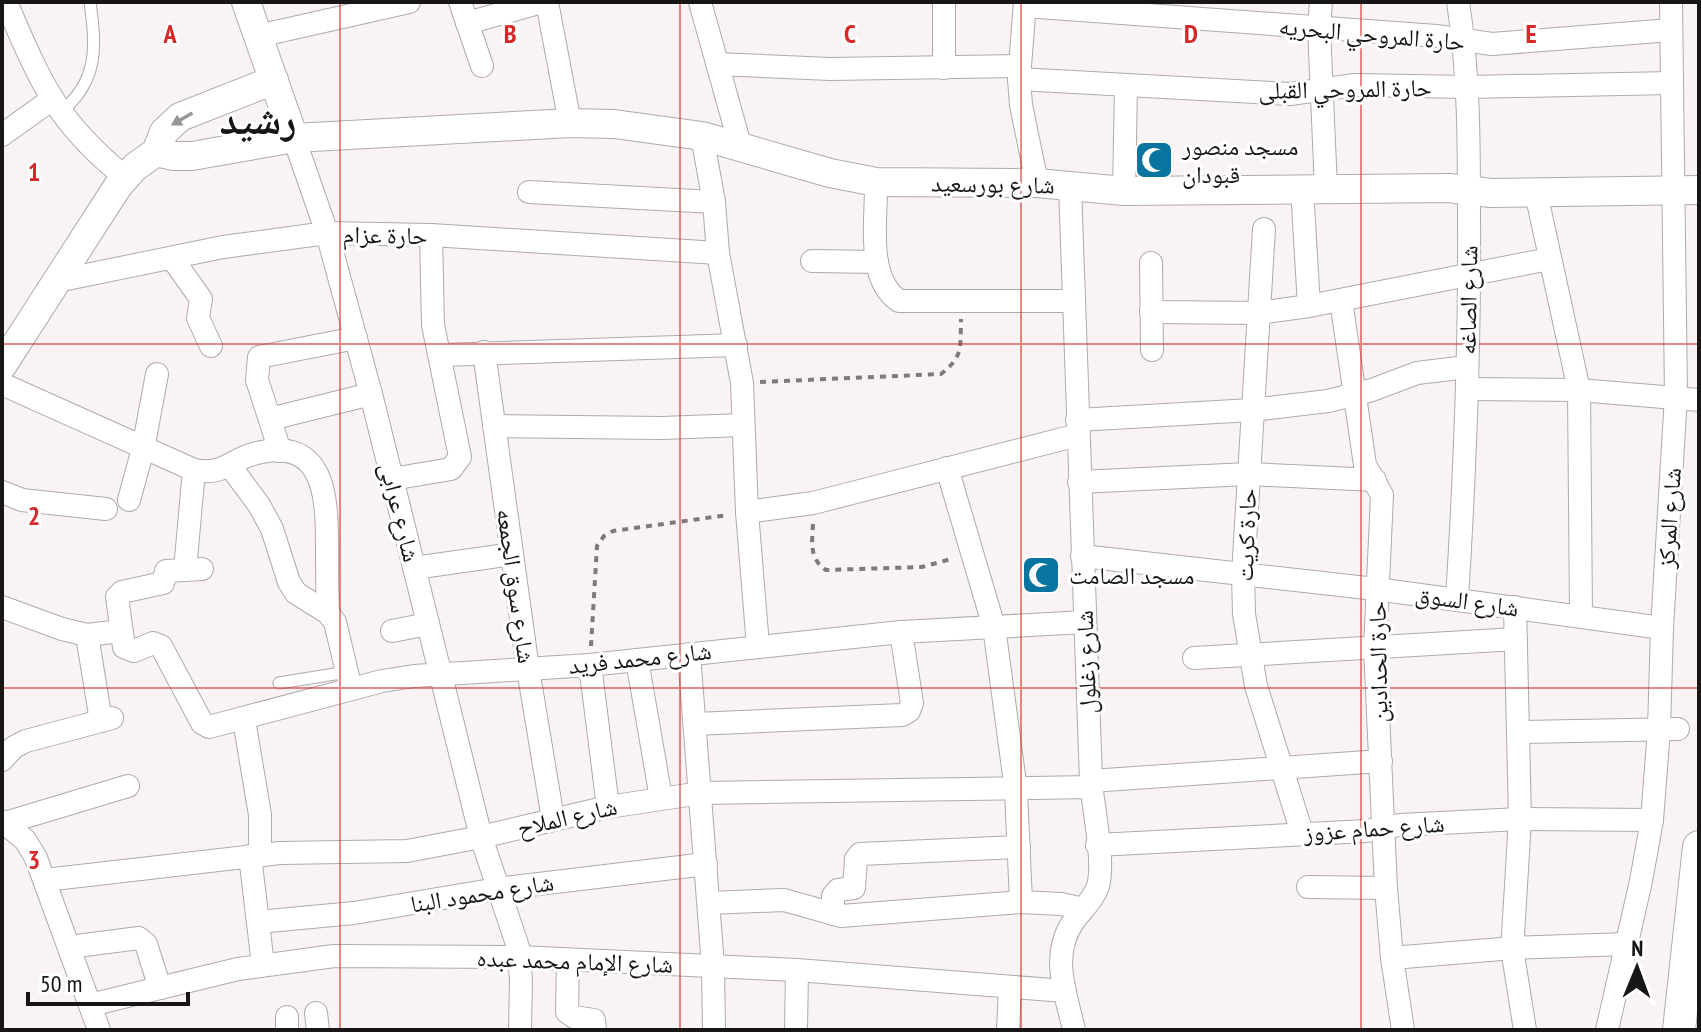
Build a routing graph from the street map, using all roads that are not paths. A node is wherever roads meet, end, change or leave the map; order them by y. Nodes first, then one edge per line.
1 (6, 2) edge
2 (90, 2) edge
3 (246, 2) edge
4 (409, 2) edge
5 (544, 2) edge
6 (700, 2) edge
7 (944, 2) edge
8 (1321, 2) edge
9 (1458, 2) edge
10 (1671, 2) edge
11 (1025, 4) edge
12 (464, 12) edge
13 (1319, 28) junction
14 (1671, 30) junction
15 (258, 36) junction
16 (1464, 42) junction
17 (717, 64) junction
18 (482, 66) dead end
19 (944, 68) junction
20 (1019, 72) junction
21 (274, 80) junction
22 (1671, 83) junction
23 (1126, 85) junction
24 (1468, 87) junction
25 (1321, 91) junction
26 (56, 106) junction
27 (570, 123) junction
28 (2, 135) edge
29 (702, 136) junction
30 (294, 138) junction
31 (740, 145) junction
32 (156, 152) junction
33 (125, 177) junction
34 (876, 182) junction
35 (1037, 183) junction
36 (1070, 186) junction
37 (1314, 188) junction
38 (1469, 190) junction
39 (1124, 191) junction
40 (1686, 191) edge
41 (529, 192) dead end
42 (1536, 193) junction
43 (714, 202) junction
44 (1264, 229) dead end
45 (327, 233) junction
46 (431, 235) junction
47 (718, 253) junction
48 (172, 258) junction
49 (1549, 259) junction
50 (812, 261) dead end
51 (877, 262) junction
52 (1151, 263) dead end
53 (1470, 275) junction
54 (57, 281) junction
55 (1341, 300) junction
56 (1073, 301) junction
57 (1309, 306) junction
58 (1151, 312) junction
59 (1259, 313) junction
60 (356, 338) junction
61 (736, 345) junction
62 (211, 346) dead end
63 (1152, 350) dead end
64 (484, 352) junction
65 (441, 355) junction
66 (2, 366) edge
67 (157, 374) dead end
68 (1467, 378) junction
69 (2, 384) edge
70 (1579, 390) junction
71 (371, 394) junction
72 (1355, 394) junction
73 (1676, 396) junction
74 (1699, 400) edge
75 (1252, 410) junction
76 (270, 419) junction
77 (743, 425) junction
78 (494, 426) junction
79 (1077, 428) junction
80 (143, 449) junction
81 (291, 454) junction
82 (230, 466) junction
83 (947, 468) junction
84 (194, 470) junction
85 (1248, 474) junction
86 (392, 479) junction
87 (1375, 480) junction
88 (1079, 482) junction
89 (2, 492) edge
90 (129, 500) dead end
91 (106, 509) dead end
92 (747, 512) junction
93 (512, 554) junction
94 (1082, 556) junction
95 (414, 568) junction
96 (1243, 574) junction
97 (1376, 589) junction
98 (1457, 599) junction
99 (2, 607) edge
100 (1515, 607) junction
101 (328, 613) junction
102 (1581, 616) junction
103 (1085, 622) junction
104 (428, 624) junction
105 (994, 627) junction
106 (1662, 628) junction
107 (121, 631) junction
108 (392, 631) dead end
109 (901, 632) junction
110 (87, 635) junction
111 (1516, 639) junction
112 (758, 646) junction
113 (1375, 648) junction
114 (689, 654) junction
115 (1249, 654) junction
116 (1194, 658) dead end
117 (637, 660) junction
118 (590, 665) junction
119 (528, 669) junction
120 (440, 674) junction
121 (349, 680) junction
122 (279, 683) dead end
123 (244, 720) junction
124 (695, 724) junction
125 (1668, 729) junction
126 (1520, 732) junction
127 (2, 760) edge
128 (1381, 761) junction
129 (1282, 768) junction
130 (1091, 784) junction
131 (128, 786) dead end
132 (1016, 790) junction
133 (701, 793) junction
134 (661, 798) junction
135 (608, 807) junction
136 (553, 819) junction
137 (1520, 819) junction
138 (1652, 820) junction
139 (4, 822) edge
140 (1384, 829) junction
141 (1302, 833) junction
142 (481, 837) junction
143 (1097, 845) junction
144 (1019, 847) junction
145 (1699, 847) edge
146 (255, 856) junction
147 (706, 864) junction
148 (45, 880) junction
149 (1308, 887) dead end
150 (1386, 888) junction
151 (497, 889) junction
152 (1021, 902) junction
153 (709, 903) junction
154 (1083, 909) junction
155 (833, 914) junction
156 (258, 922) junction
157 (1627, 944) junction
158 (69, 947) junction
159 (1513, 948) junction
160 (519, 957) junction
161 (1392, 958) junction
162 (568, 960) junction
163 (263, 965) junction
164 (713, 966) junction
165 (797, 970) junction
166 (1010, 987) junction
167 (160, 988) junction
168 (1065, 991) junction
169 (90, 1005) junction
170 (99, 1030) edge
171 (520, 1030) edge
172 (595, 1030) edge
173 (714, 1030) edge
174 (796, 1030) edge
175 (1008, 1030) edge
176 (1074, 1030) edge
177 (1403, 1030) edge
178 (1525, 1030) edge
179 (1607, 1030) edge
180 (1679, 1030) edge

1 - 26 street
2 - 26 lane
3 - 15 street, شارع عرابى
4 - 15 street
5 - 12 street
5 - 27 street
6 - 17 street
7 - 19 street
8 - 13 street
9 - 16 street, شارع الصاغه
10 - 14 street, شارع المركز
11 - 13 street, حارة المروحي البحريه
11 - 20 street
12 - 18 street
13 - 16 street, حارة المروحي البحريه
13 - 25 street
14 - 16 street, حارة المروحي البحريه
14 - 22 street, شارع المركز
15 - 21 street, شارع عرابى
16 - 24 street, شارع الصاغه
17 - 19 street, حارة المروحي القبلى
17 - 31 street
19 - 20 street, حارة المروحي القبلى
20 - 23 street, حارة المروحي القبلى
20 - 35 street
21 - 30 street, شارع عرابى
21 -> 32 street
22 - 24 street, حارة المروحي القبلى
22 - 40 street, شارع المركز
23 - 25 street, حارة المروحي القبلى
23 - 39 street
24 - 25 street, حارة المروحي القبلى
24 - 38 street, شارع الصاغه
25 - 37 street
26 - 28 street
26 - 33 street
27 - 29 street, شارع بورسعيد
27 - 30 street, شارع بورسعيد
29 - 31 street, شارع بورسعيد
29 - 43 street
30 - 32 street, شارع بورسعيد
30 - 45 street, شارع عرابى
31 - 34 street, شارع بورسعيد
32 - 33 street
33 - 54 street
34 - 35 street, شارع بورسعيد
34 - 51 street
35 - 36 street, شارع بورسعيد
36 - 39 street, شارع بورسعيد
36 - 56 street, شارع زغلول
37 - 38 street, شارع بورسعيد
37 - 39 street, شارع بورسعيد
37 - 57 street
38 - 42 street, شارع بورسعيد
38 - 53 street, شارع الصاغه
40 - 42 street, شارع بورسعيد
40 - 73 street, شارع المركز
41 - 43 street
42 - 49 street
43 - 47 street
44 - 59 street, حارة كريت
45 - 46 street, حارة عزام
45 - 48 street, حارة عزام
45 - 60 street, شارع عرابى
46 - 47 street, حارة عزام
46 - 65 street
47 - 61 street
48 - 54 street, حارة عزام
48 - 62 street
49 - 53 street
49 - 70 street
50 - 51 street
51 - 56 street
52 - 58 street
53 - 55 street
53 - 68 street, شارع الصاغه
54 - 66 street
55 - 57 street
55 - 72 street, حارة الحدادين
56 - 79 street, شارع زغلول
57 - 59 street
58 - 59 street
58 - 63 street
59 - 75 street, حارة كريت
60 - 71 street, شارع عرابى
60 - 76 street
61 - 64 street
61 - 77 street
64 - 65 street
64 - 78 street, شارع سوق الجمعه
65 - 86 street
67 - 80 street
68 - 70 street
68 - 72 street
68 - 98 street, شارع الصاغه
69 - 80 street
70 - 73 street
70 - 102 street
71 - 76 street
71 - 86 street, شارع عرابى
72 - 75 street
72 - 87 street, حارة الحدادين
73 - 74 street
73 - 106 street, شارع المركز
75 - 79 street
75 - 85 street, حارة كريت
76 - 81 street
77 - 78 street
77 - 92 street
78 - 93 street, شارع سوق الجمعه
79 - 83 street
79 - 88 street, شارع زغلول
80 - 84 street
80 - 90 street
81 - 82 street
81 - 101 street
82 - 84 street
82 - 101 street
83 - 92 street
83 - 105 street
84 - 107 street
85 - 87 street
85 - 88 street
85 - 96 street, حارة كريت
86 - 95 street, شارع عرابى
87 - 97 street, حارة الحدادين
88 - 94 street, شارع زغلول
89 - 91 street
92 - 112 street
93 - 95 street
93 - 119 street, شارع سوق الجمعه
94 - 96 street, شارع السوق
94 - 103 street, شارع زغلول
95 - 104 street, شارع عرابى
96 - 97 street, شارع السوق
96 - 115 street, حارة كريت
97 - 98 street, شارع السوق
97 - 113 street, حارة الحدادين
98 - 100 street, شارع السوق
99 - 110 street
100 - 102 street, شارع السوق
100 - 111 street
101 - 121 street
102 - 106 street, شارع السوق
103 - 105 street, شارع محمد فريد
103 - 130 street, شارع زغلول
104 - 108 street
104 - 120 street, شارع عرابى
105 - 109 street, شارع محمد فريد
105 - 132 street
106 - 125 street, شارع المركز
107 - 110 street
107 - 123 street, شارع محمد فريد
109 - 112 street, شارع محمد فريد
109 - 124 street
110 - 127 street
111 - 113 street
111 - 126 street
112 - 114 street, شارع محمد فريد
113 - 115 street
113 - 128 street, حارة الحدادين
114 - 117 street, شارع محمد فريد
114 - 124 street
115 - 116 street
115 - 129 street, حارة كريت
117 - 118 street, شارع محمد فريد
117 - 134 street
118 - 119 street, شارع محمد فريد
118 - 135 street
119 - 120 street, شارع محمد فريد
119 - 136 street, شارع سوق الجمعه
120 - 121 street, شارع محمد فريد
120 - 142 street, شارع عرابى
121 - 122 lane
121 - 123 street, شارع محمد فريد
123 - 146 street
124 - 133 street
125 - 126 street
125 - 138 street, شارع المركز
126 - 137 street
128 - 129 street, شارع الملاح
128 - 140 street, حارة الحدادين
129 - 130 street, شارع الملاح
129 - 141 street, حارة كريت
130 - 132 street, شارع الملاح
130 - 143 street, شارع زغلول
131 - 139 street
132 - 133 street, شارع الملاح
132 - 144 street
133 - 134 street, شارع الملاح
133 - 147 street
134 - 135 street, شارع الملاح
135 - 136 street, شارع الملاح
136 - 142 street, شارع الملاح
137 - 138 street, شارع حمام عزوز
137 - 140 street, شارع حمام عزوز
137 - 159 street
138 - 157 street, شارع المركز
139 - 148 street
140 - 141 street, شارع حمام عزوز
140 - 150 street, حارة الحدادين
141 - 143 street, شارع حمام عزوز
142 - 146 street, شارع الملاح
142 - 151 street, شارع عرابى
143 - 154 street, شارع زغلول
144 - 152 street
144 - 155 street
145 - 180 main road
146 - 148 street, شارع الملاح
146 - 156 street
147 - 151 street, شارع محمود البنا
147 - 153 street
148 - 158 street
149 - 150 street
150 - 161 street, حارة الحدادين
151 - 156 street, شارع محمود البنا
151 - 160 street, شارع عرابى
152 - 154 street
152 - 155 street
153 - 155 street
153 - 164 street
154 - 168 street, شارع زغلول
156 - 163 street
157 - 159 street
157 - 179 street, شارع المركز
158 - 167 street
158 - 169 street
159 - 161 street
159 - 178 street
160 - 162 street, شارع الإمام محمد عبده
160 - 163 street, شارع الإمام محمد عبده
160 - 171 street, شارع عرابى
161 - 177 street, حارة الحدادين
162 - 164 street, شارع الإمام محمد عبده
162 - 172 street
163 - 167 street, شارع الإمام محمد عبده
164 - 165 street, شارع الإمام محمد عبده
164 - 173 street
165 - 166 street, شارع الإمام محمد عبده
165 - 174 street
166 - 168 street, شارع الإمام محمد عبده
166 - 175 street
167 - 169 street, شارع الإمام محمد عبده
168 - 176 street, شارع زغلول
169 - 170 street

